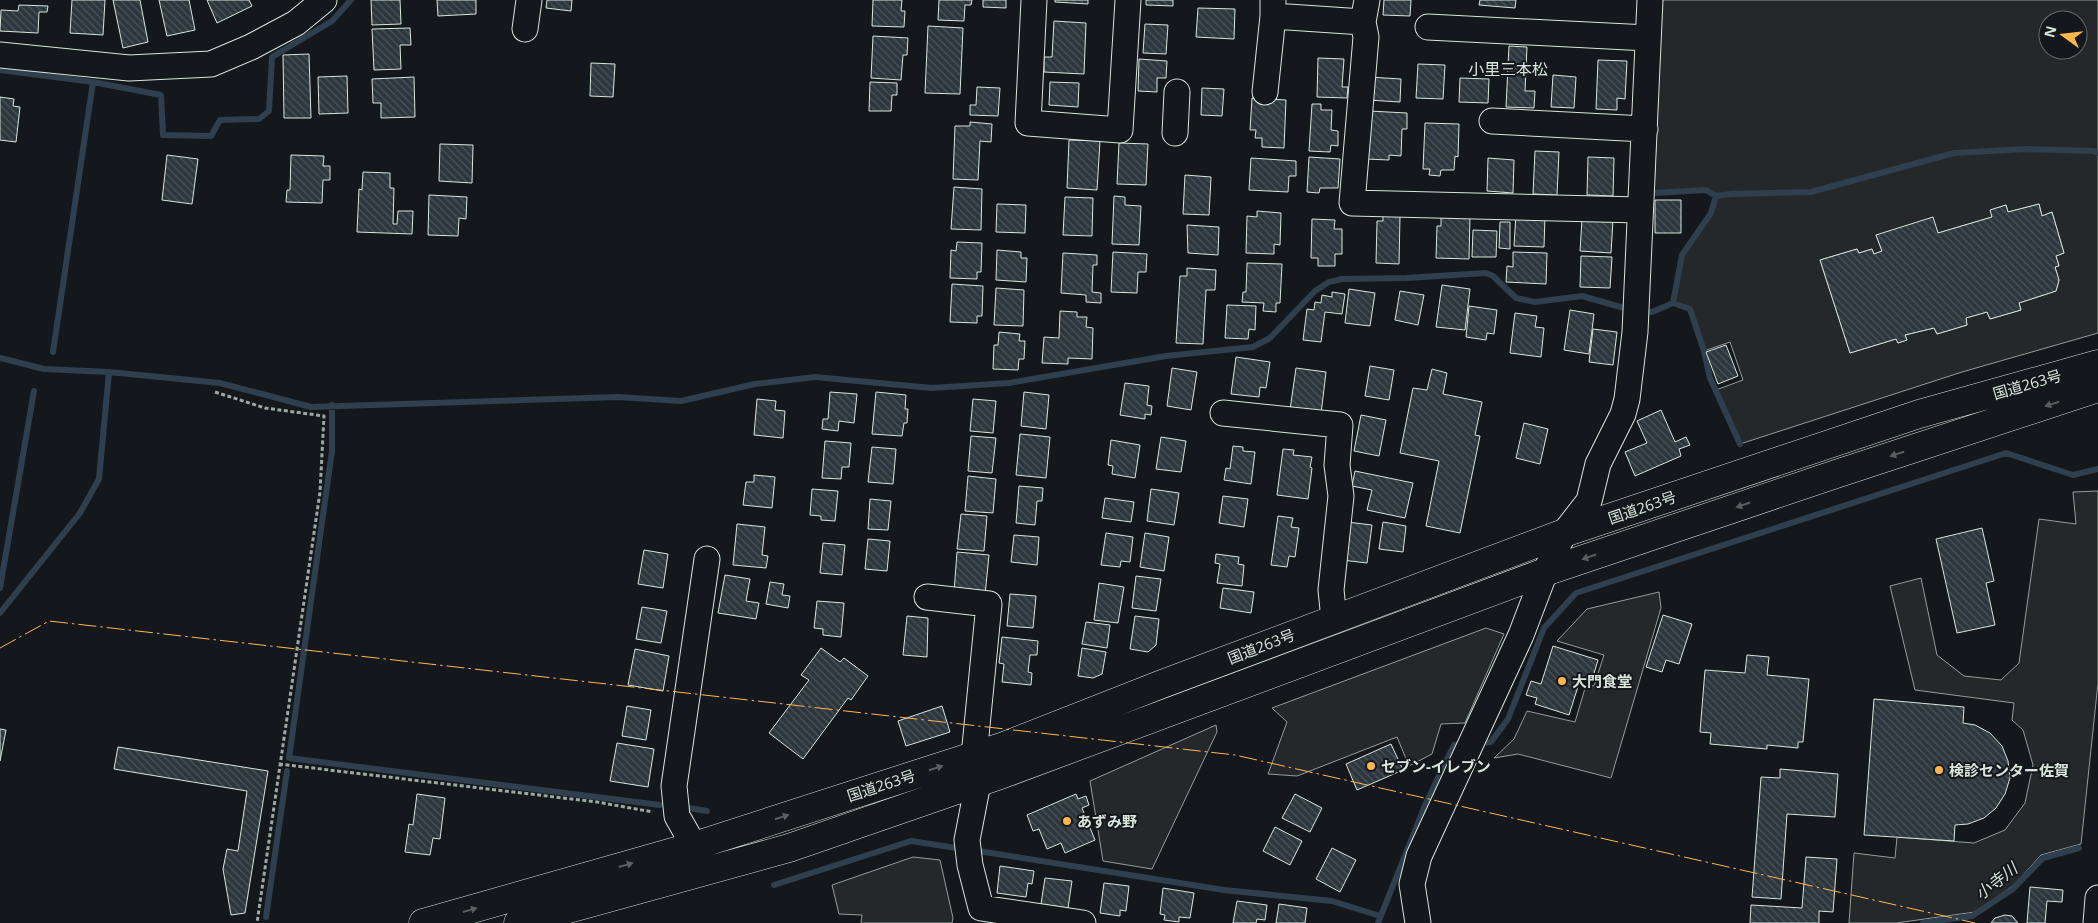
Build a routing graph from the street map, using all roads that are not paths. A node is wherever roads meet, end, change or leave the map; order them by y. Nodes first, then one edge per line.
1 (324, 0) edge
2 (529, 0) edge
3 (1034, 0) edge
4 (1128, 0) edge
5 (1650, 0) edge
6 (1273, 8) edge
7 (1365, 11) edge
8 (1428, 27) dead end
9 (526, 29) dead end
10 (1648, 38) junction
11 (0, 55) edge
12 (1177, 92) dead end
13 (1265, 92) dead end
14 (1492, 121) dead end
15 (1645, 129) junction
16 (1175, 133) dead end
17 (1640, 210) junction
18 (2098, 364) edge
19 (2098, 388) edge
20 (1223, 413) dead end
21 (1564, 533) junction
22 (707, 559) dead end
23 (1544, 572) junction
24 (927, 596) dead end
25 (1334, 619) junction
26 (974, 756) junction
27 (978, 782) junction
28 (694, 846) junction
29 (2098, 898) edge
30 (423, 923) edge
31 (518, 923) edge
32 (1083, 923) edge
33 (1418, 923) edge
34 (2096, 923) edge

1 - 11 street
2 - 9 street
3 - 4 street
5 - 10 street
6 - 7 street
6 - 13 street
7 - 17 street
8 - 10 street
10 - 15 street
12 - 16 street
14 - 15 street
15 - 17 street
17 - 21 street
18 - 21 highway, 国道263号
19 -> 23 highway, 国道263号
20 - 25 street
21 - 23 street
21 - 25 highway, 国道263号
22 - 28 street
23 - 27 highway, 国道263号
23 - 33 street
24 - 26 street
25 - 26 highway, 国道263号
28 -> 26 highway, 国道263号
27 - 31 highway, 国道263号
27 - 32 street
30 -> 28 highway, 国道263号
29 - 34 street

